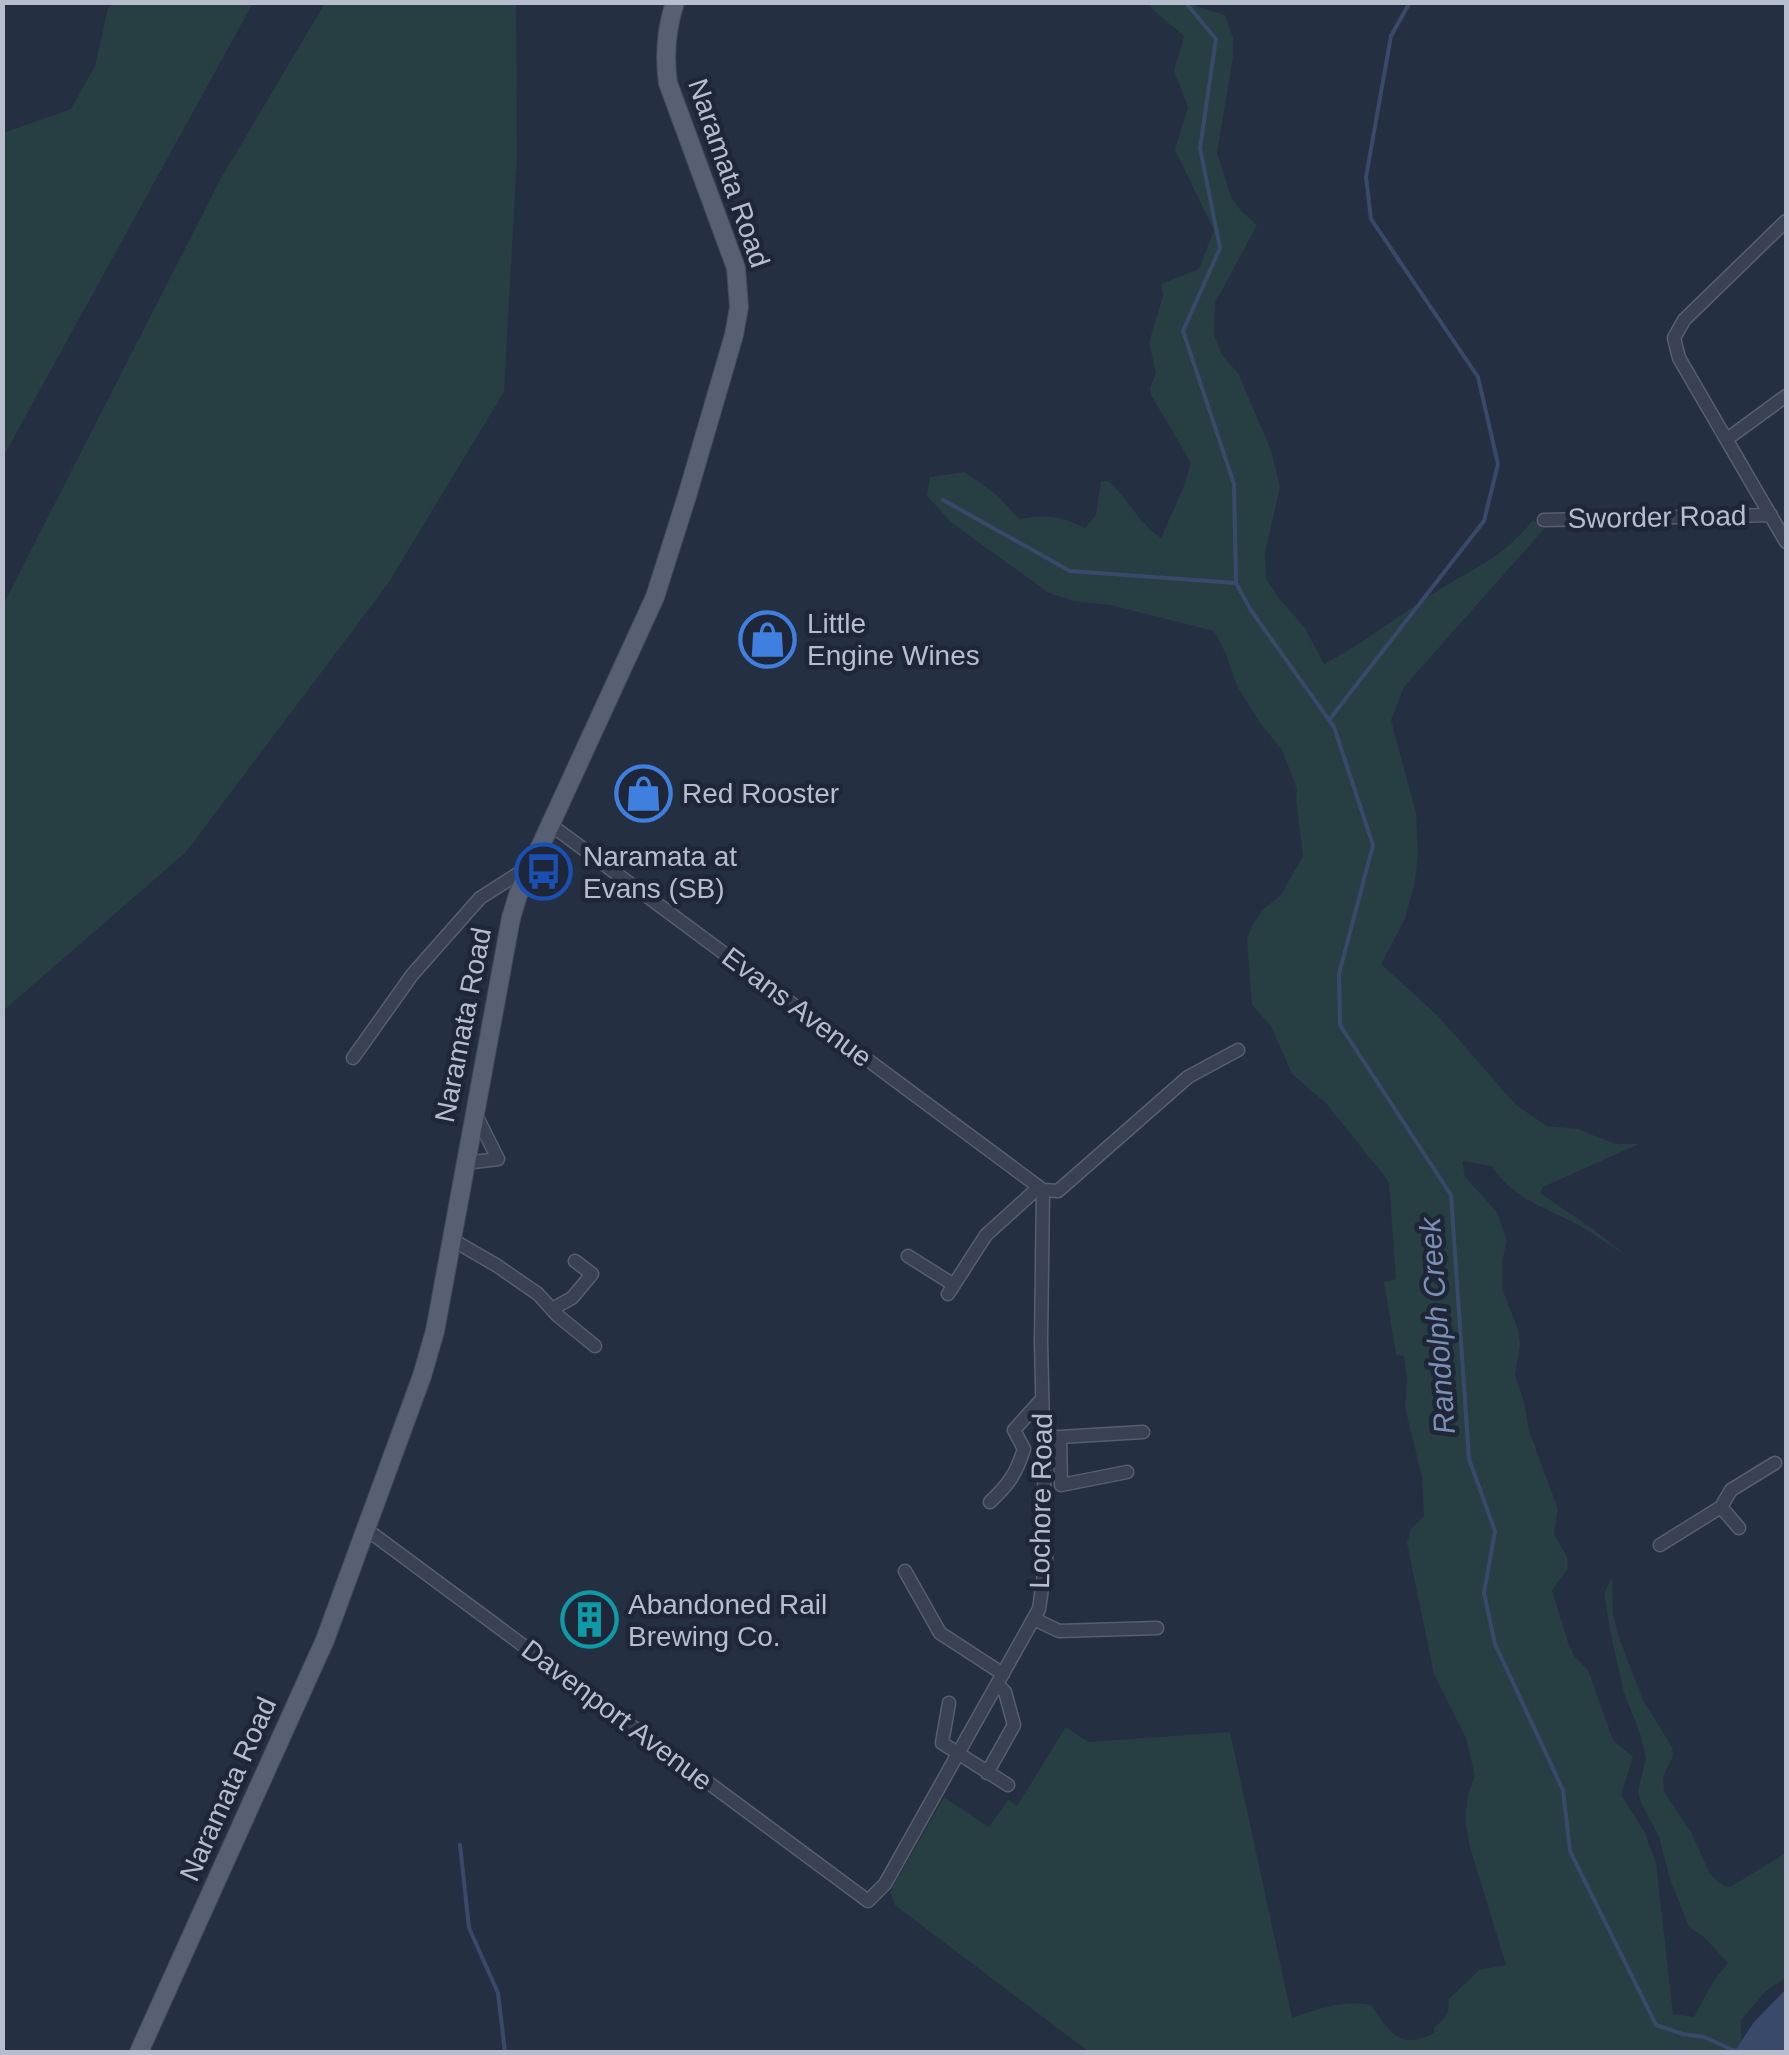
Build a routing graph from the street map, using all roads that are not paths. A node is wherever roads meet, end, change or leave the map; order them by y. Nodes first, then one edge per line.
1 (675, 2) edge
2 (1786, 221) edge
3 (1786, 396) edge
4 (1727, 439) junction
5 (1771, 514) junction
6 (1544, 520) dead end
7 (1786, 542) edge
8 (551, 824) junction
9 (532, 865) junction
10 (1238, 1050) dead end
11 (353, 1058) dead end
12 (474, 1112) junction
13 (465, 1163) junction
14 (1041, 1189) junction
15 (452, 1239) junction
16 (908, 1256) dead end
17 (574, 1261) dead end
18 (552, 1309) junction
19 (595, 1346) dead end
20 (1042, 1399) junction
21 (1143, 1432) dead end
22 (1043, 1437) junction
23 (1060, 1437) junction
24 (1779, 1464) edge
25 (1127, 1472) dead end
26 (990, 1502) dead end
27 (1721, 1507) junction
28 (1738, 1528) dead end
29 (366, 1529) junction
30 (1660, 1545) dead end
31 (905, 1571) dead end
32 (1034, 1618) junction
33 (1157, 1628) dead end
34 (1000, 1679) junction
35 (949, 1703) dead end
36 (958, 1754) junction
37 (988, 1772) junction
38 (1008, 1785) dead end
39 (868, 1902) joint
40 (138, 2052) edge

1 - 8 main road, Naramata Road
2 - 4 street
3 - 4 street
4 - 5 street
5 - 6 street, Sworder Road
5 - 7 street
8 - 9 main road, Naramata Road
8 - 14 street, Evans Avenue
9 - 11 street
9 - 12 main road, Naramata Road
10 - 14 street
12 - 13 main road, Naramata Road
12 - 13 street
13 - 15 main road, Naramata Road
14 - 16 street
14 - 20 street, Lochore Road
15 - 18 street
15 - 29 main road, Naramata Road
17 - 18 street
18 - 19 street
20 - 22 street, Lochore Road
20 - 26 street
21 - 23 street
22 - 23 street
22 - 32 street, Lochore Road
23 - 25 street
24 - 27 street
27 - 28 street
27 - 30 street
29 - 39 street, Davenport Avenue
29 - 40 main road, Naramata Road
31 - 34 street
32 - 33 street
32 - 34 street, Lochore Road
34 - 36 street, Lochore Road
34 - 37 street
35 - 36 street
36 - 37 street
36 - 39 street, Lochore Road
37 - 38 street

